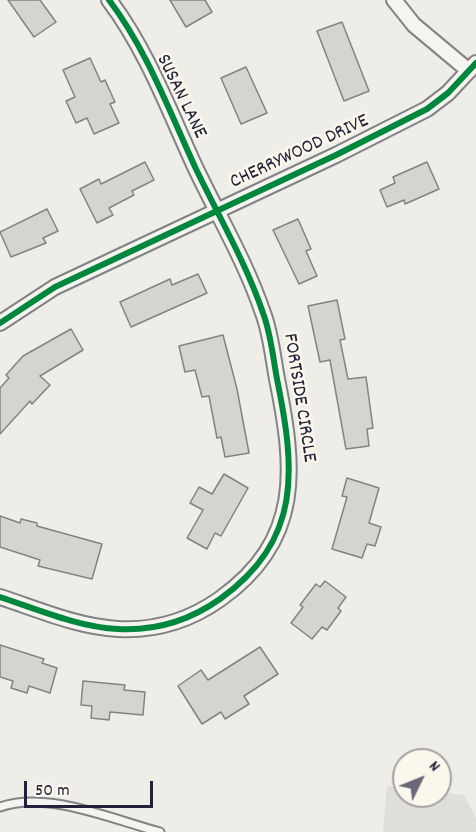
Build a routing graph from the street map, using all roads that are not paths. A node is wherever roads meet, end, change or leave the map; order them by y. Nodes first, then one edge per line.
1 (109, 0) edge
2 (394, 0) edge
3 (472, 67) edge
4 (216, 211) junction
5 (0, 323) edge
6 (0, 597) edge
7 (0, 807) edge
8 (160, 832) edge

1 - 4 street, SUSAN LANE
2 - 3 street
3 - 4 street, CHERRYWOOD DRIVE
4 - 5 street, CHERRYWOOD DRIVE
4 - 6 street, FORTSIDE CIRCLE
7 - 8 lane

